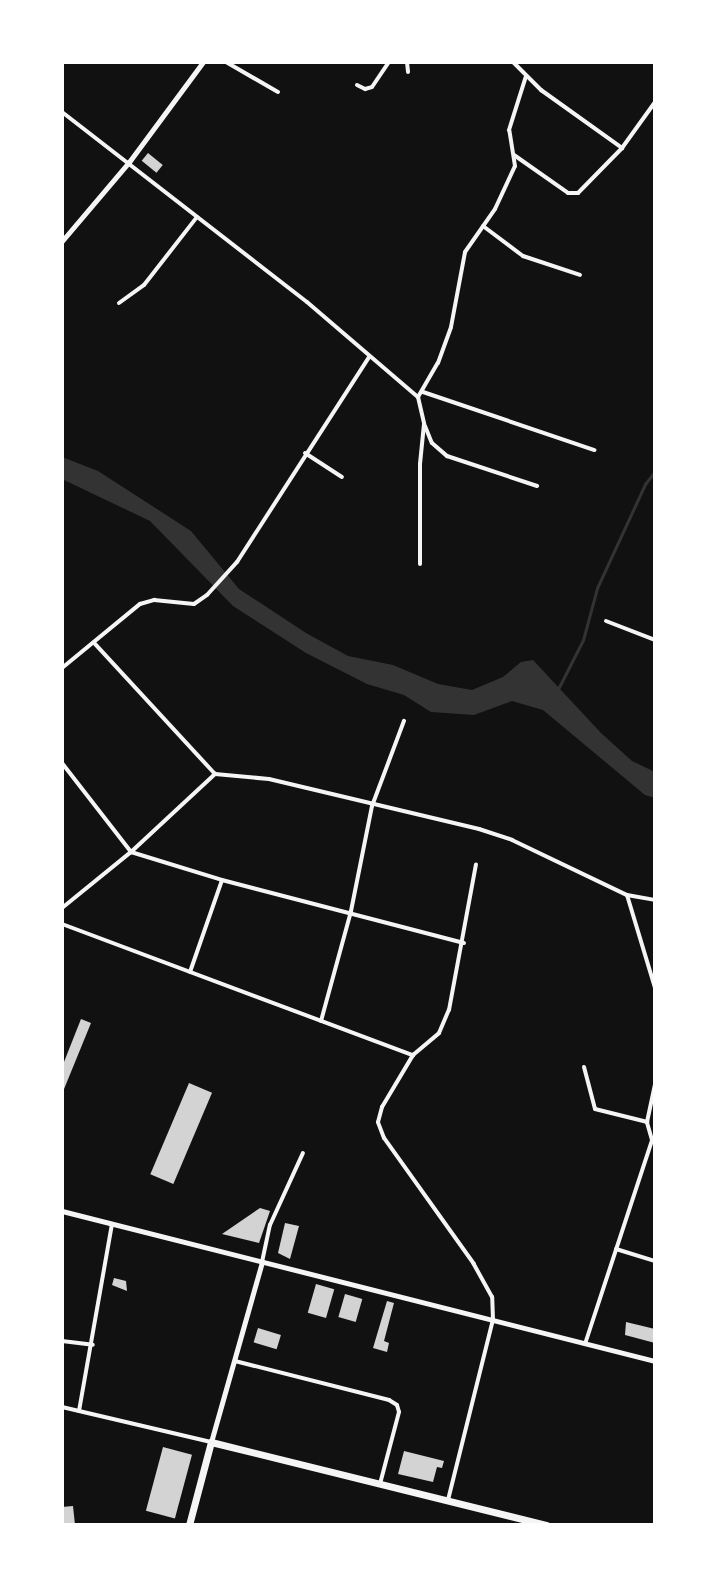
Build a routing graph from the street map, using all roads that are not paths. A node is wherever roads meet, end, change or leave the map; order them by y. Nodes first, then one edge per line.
1 (203, 62) edge
2 (226, 62) edge
3 (389, 62) edge
4 (407, 62) edge
5 (513, 62) edge
6 (408, 72) dead end
7 (526, 76) junction
8 (357, 85) dead end
9 (278, 92) dead end
10 (655, 102) edge
11 (62, 112) edge
12 (622, 148) junction
13 (512, 153) junction
14 (129, 162) junction
15 (198, 216) junction
16 (483, 226) junction
17 (62, 241) edge
18 (580, 275) dead end
19 (119, 303) dead end
20 (369, 357) junction
21 (423, 392) junction
22 (418, 397) junction
23 (424, 424) junction
24 (594, 450) dead end
25 (305, 453) junction
26 (342, 477) dead end
27 (537, 486) dead end
28 (420, 564) dead end
29 (606, 621) dead end
30 (655, 640) edge
31 (93, 642) junction
32 (62, 668) edge
33 (404, 721) dead end
34 (62, 763) edge
35 (215, 774) junction
36 (372, 806) junction
37 (131, 852) junction
38 (476, 864) dead end
39 (222, 880) junction
40 (627, 895) junction
41 (655, 900) edge
42 (62, 908) edge
43 (351, 911) junction
44 (62, 924) edge
45 (464, 943) junction
46 (190, 972) junction
47 (655, 988) edge
48 (321, 1021) junction
49 (413, 1055) junction
50 (584, 1067) dead end
51 (655, 1083) edge
52 (647, 1122) junction
53 (303, 1153) dead end
54 (62, 1211) edge
55 (112, 1224) junction
56 (616, 1249) junction
57 (655, 1261) edge
58 (262, 1262) junction
59 (493, 1320) junction
60 (62, 1341) edge
61 (585, 1344) junction
62 (93, 1345) junction
63 (235, 1361) junction
64 (655, 1361) edge
65 (62, 1407) edge
66 (79, 1411) junction
67 (211, 1442) junction
68 (380, 1484) junction
69 (448, 1500) junction
70 (189, 1525) edge
71 (547, 1525) edge

1 - 14 street
2 - 9 street
3 - 8 street
4 - 6 street
5 - 7 street
7 - 12 street
7 - 13 street
10 - 12 street
11 - 14 street
12 - 13 street
13 - 16 street
14 - 15 street
14 - 17 street
15 - 19 street
15 - 20 street
16 - 18 street
16 - 21 street
20 - 22 street
20 - 25 street
21 - 22 street
21 - 24 street
22 - 23 street
23 - 27 street
23 - 28 street
25 - 26 street
25 - 31 street
29 - 30 street
31 - 32 street
31 - 35 street
33 - 36 street
34 - 37 street
35 - 36 street
35 - 37 street
36 - 40 street
36 - 43 street
37 - 39 street
37 - 42 street
38 - 45 street
39 - 43 street
39 - 46 street
40 - 41 street
40 - 47 street
43 - 45 street
43 - 48 street
44 - 46 street
45 - 49 street
46 - 48 street
48 - 49 street
49 - 59 street
50 - 52 street
51 - 52 street
52 - 56 street
53 - 58 street
54 - 55 street
55 - 58 street
55 - 62 street
56 - 57 street
56 - 61 street
58 - 59 street
58 - 63 street
59 - 61 street
59 - 69 street
60 - 62 street
61 - 64 street
62 - 66 street
63 - 67 street
63 - 68 street
65 - 66 street
66 - 67 street
67 - 68 main road
67 - 70 main road
68 - 69 main road
69 - 71 main road

